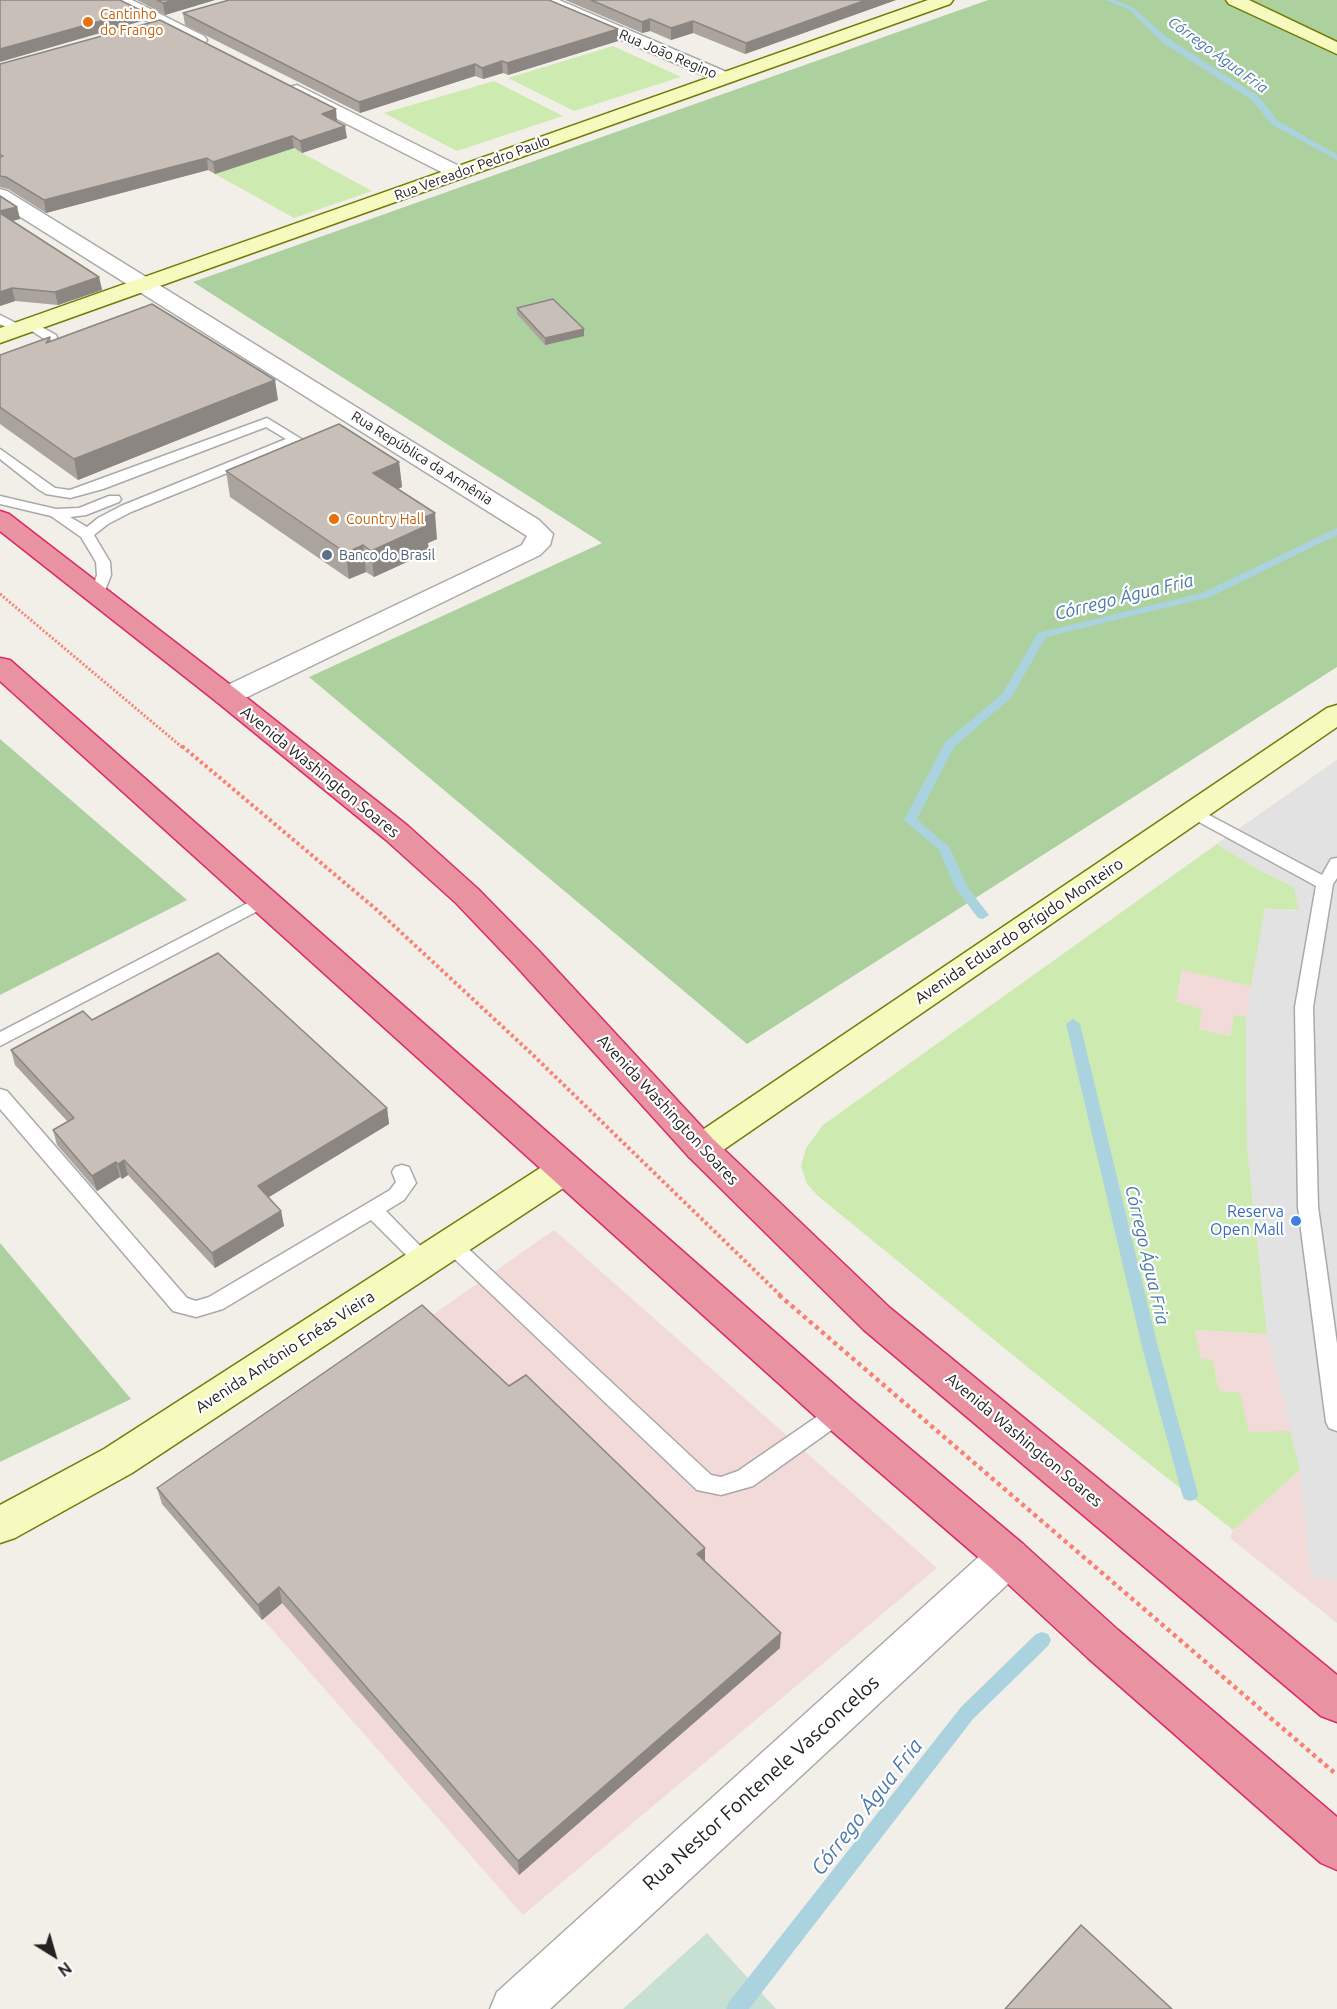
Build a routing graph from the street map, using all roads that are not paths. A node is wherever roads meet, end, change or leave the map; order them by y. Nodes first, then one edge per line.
1 (119, 0) edge
2 (544, 0) edge
3 (944, 0) edge
4 (1235, 0) edge
5 (183, 17) dead end
6 (164, 23) junction
7 (143, 29) edge
8 (210, 47) edge
9 (1337, 49) edge
10 (725, 78) junction
11 (285, 85) edge
12 (458, 172) junction
13 (0, 195) edge
14 (144, 286) junction
15 (12, 327) edge
16 (0, 363) edge
17 (0, 453) edge
18 (114, 499) dead end
19 (0, 500) edge
20 (56, 513) junction
21 (0, 519) edge
22 (87, 534) junction
23 (98, 596) junction
24 (0, 666) edge
25 (227, 696) junction
26 (1337, 714) edge
27 (1194, 812) junction
28 (1337, 863) edge
29 (1325, 884) junction
30 (263, 901) junction
31 (0, 1040) edge
32 (0, 1096) edge
33 (701, 1148) junction
34 (564, 1170) junction
35 (402, 1172) dead end
36 (373, 1210) junction
37 (438, 1252) junction
38 (838, 1413) junction
39 (1337, 1422) edge
40 (0, 1525) edge
41 (1008, 1557) junction
42 (1337, 1702) edge
43 (1337, 1847) edge
44 (514, 2009) edge

1 - 6 street
2 - 10 street, Rua João Regino
3 - 10 street, Rua Vereador Pedro Paulo
4 - 9 street
5 - 6 street
6 - 7 street
6 - 8 street
10 - 12 street, Rua Vereador Pedro Paulo
11 - 12 street
12 - 14 street, Rua Vereador Pedro Paulo
13 - 14 street, Rua República da Armênia
14 - 15 street, Rua Vereador Pedro Paulo
14 - 25 street, Rua República da Armênia
15 - 16 lane
17 - 22 lane
18 - 20 lane
19 - 20 lane
20 - 22 lane
21 - 23 highway, Avenida Washington Soares
22 - 23 lane
23 - 25 highway, Avenida Washington Soares
24 - 30 highway
25 - 33 highway, Avenida Washington Soares
26 - 27 street, Avenida Eduardo Brígido Monteiro
27 - 29 lane
27 - 33 street, Avenida Eduardo Brígido Monteiro
28 - 29 lane
29 - 39 lane
30 - 31 lane
30 - 34 highway
32 - 36 lane
33 - 42 highway, Avenida Washington Soares
34 - 37 street, Avenida Antônio Enéas Vieira
34 - 38 highway
35 - 36 lane
36 - 37 lane
37 - 38 lane
37 - 40 street, Avenida Antônio Enéas Vieira
38 - 41 highway
41 - 43 highway
41 - 44 street, Rua Nestor Fontenele Vasconcelos

